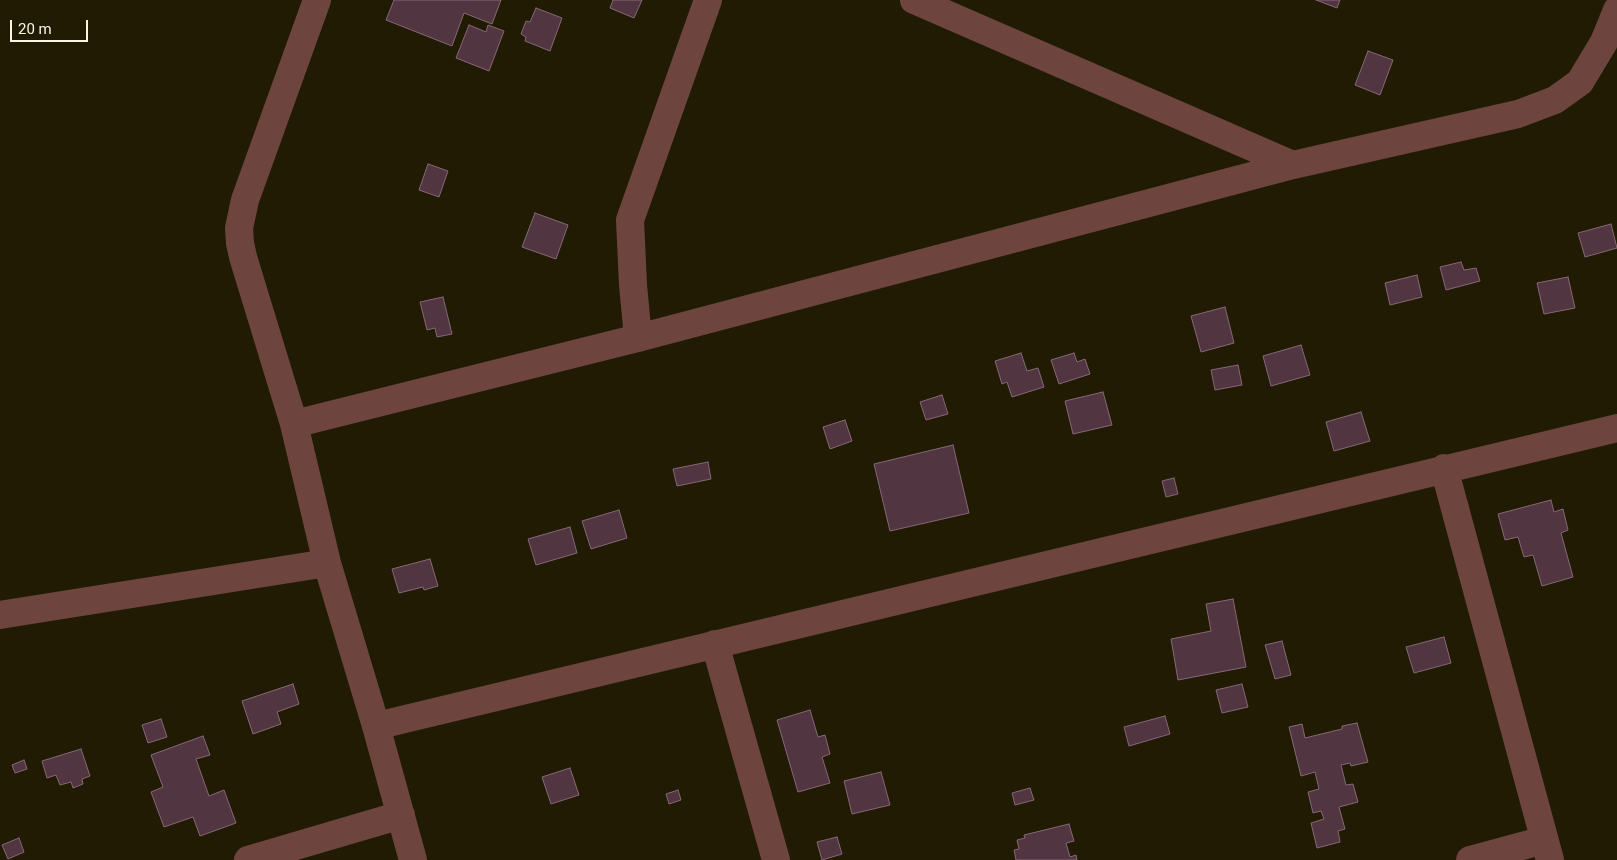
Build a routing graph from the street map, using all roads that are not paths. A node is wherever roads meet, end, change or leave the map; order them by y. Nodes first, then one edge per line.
1 (317, 0) edge
2 (708, 0) edge
3 (914, 0) edge
4 (1617, 10) edge
5 (1294, 165) junction
6 (638, 338) junction
7 (294, 424) junction
8 (1617, 428) edge
9 (1444, 468) junction
10 (327, 563) junction
11 (0, 615) edge
12 (715, 644) junction
13 (376, 726) junction
14 (400, 815) junction
15 (1547, 850) edge
16 (248, 860) edge
17 (413, 860) edge
18 (776, 860) edge
19 (1470, 860) edge

1 - 7 street
2 - 6 street
3 - 5 street
4 - 5 street
5 - 6 street
6 - 7 street
7 - 10 street
8 - 9 street
9 - 12 street
9 - 15 street
10 - 11 street
10 - 13 street
12 - 13 street
12 - 18 street
13 - 14 street
14 - 16 street
14 - 17 street
15 - 19 street

